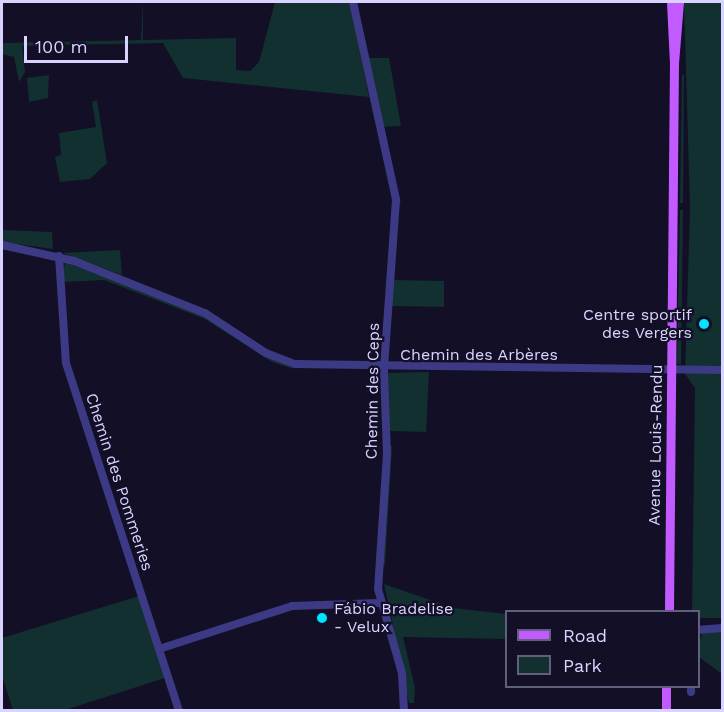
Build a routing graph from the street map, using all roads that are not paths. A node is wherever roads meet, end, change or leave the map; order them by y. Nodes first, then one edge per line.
1 (353, 2) edge
2 (671, 2) edge
3 (679, 2) edge
4 (674, 63) junction
5 (2, 245) edge
6 (59, 256) junction
7 (672, 368) junction
8 (384, 369) junction
9 (723, 370) edge
10 (379, 603) junction
11 (669, 610) edge
12 (723, 628) edge
13 (700, 630) edge
14 (159, 649) junction
15 (666, 688) edge
16 (665, 707) edge
17 (179, 711) edge
18 (404, 711) edge

1 - 8 street, Chemin des Ceps
2 - 4 main road, Avenue Louis-Rendu
3 - 4 main road, Avenue Louis-Rendu
4 - 7 main road, Avenue Louis-Rendu
5 - 6 street, Chemin des Arbères
6 - 8 street, Chemin des Arbères
6 - 14 street, Chemin des Pommeries
7 - 8 street, Chemin des Arbères
7 - 9 street, Chemin des Arbères
7 - 11 main road, Avenue Louis-Rendu
8 - 10 street, Chemin des Ceps
10 - 14 street
10 - 18 street, Chemin des Ceps
12 - 13 street
14 - 17 street, Chemin des Pommeries
15 - 16 main road

